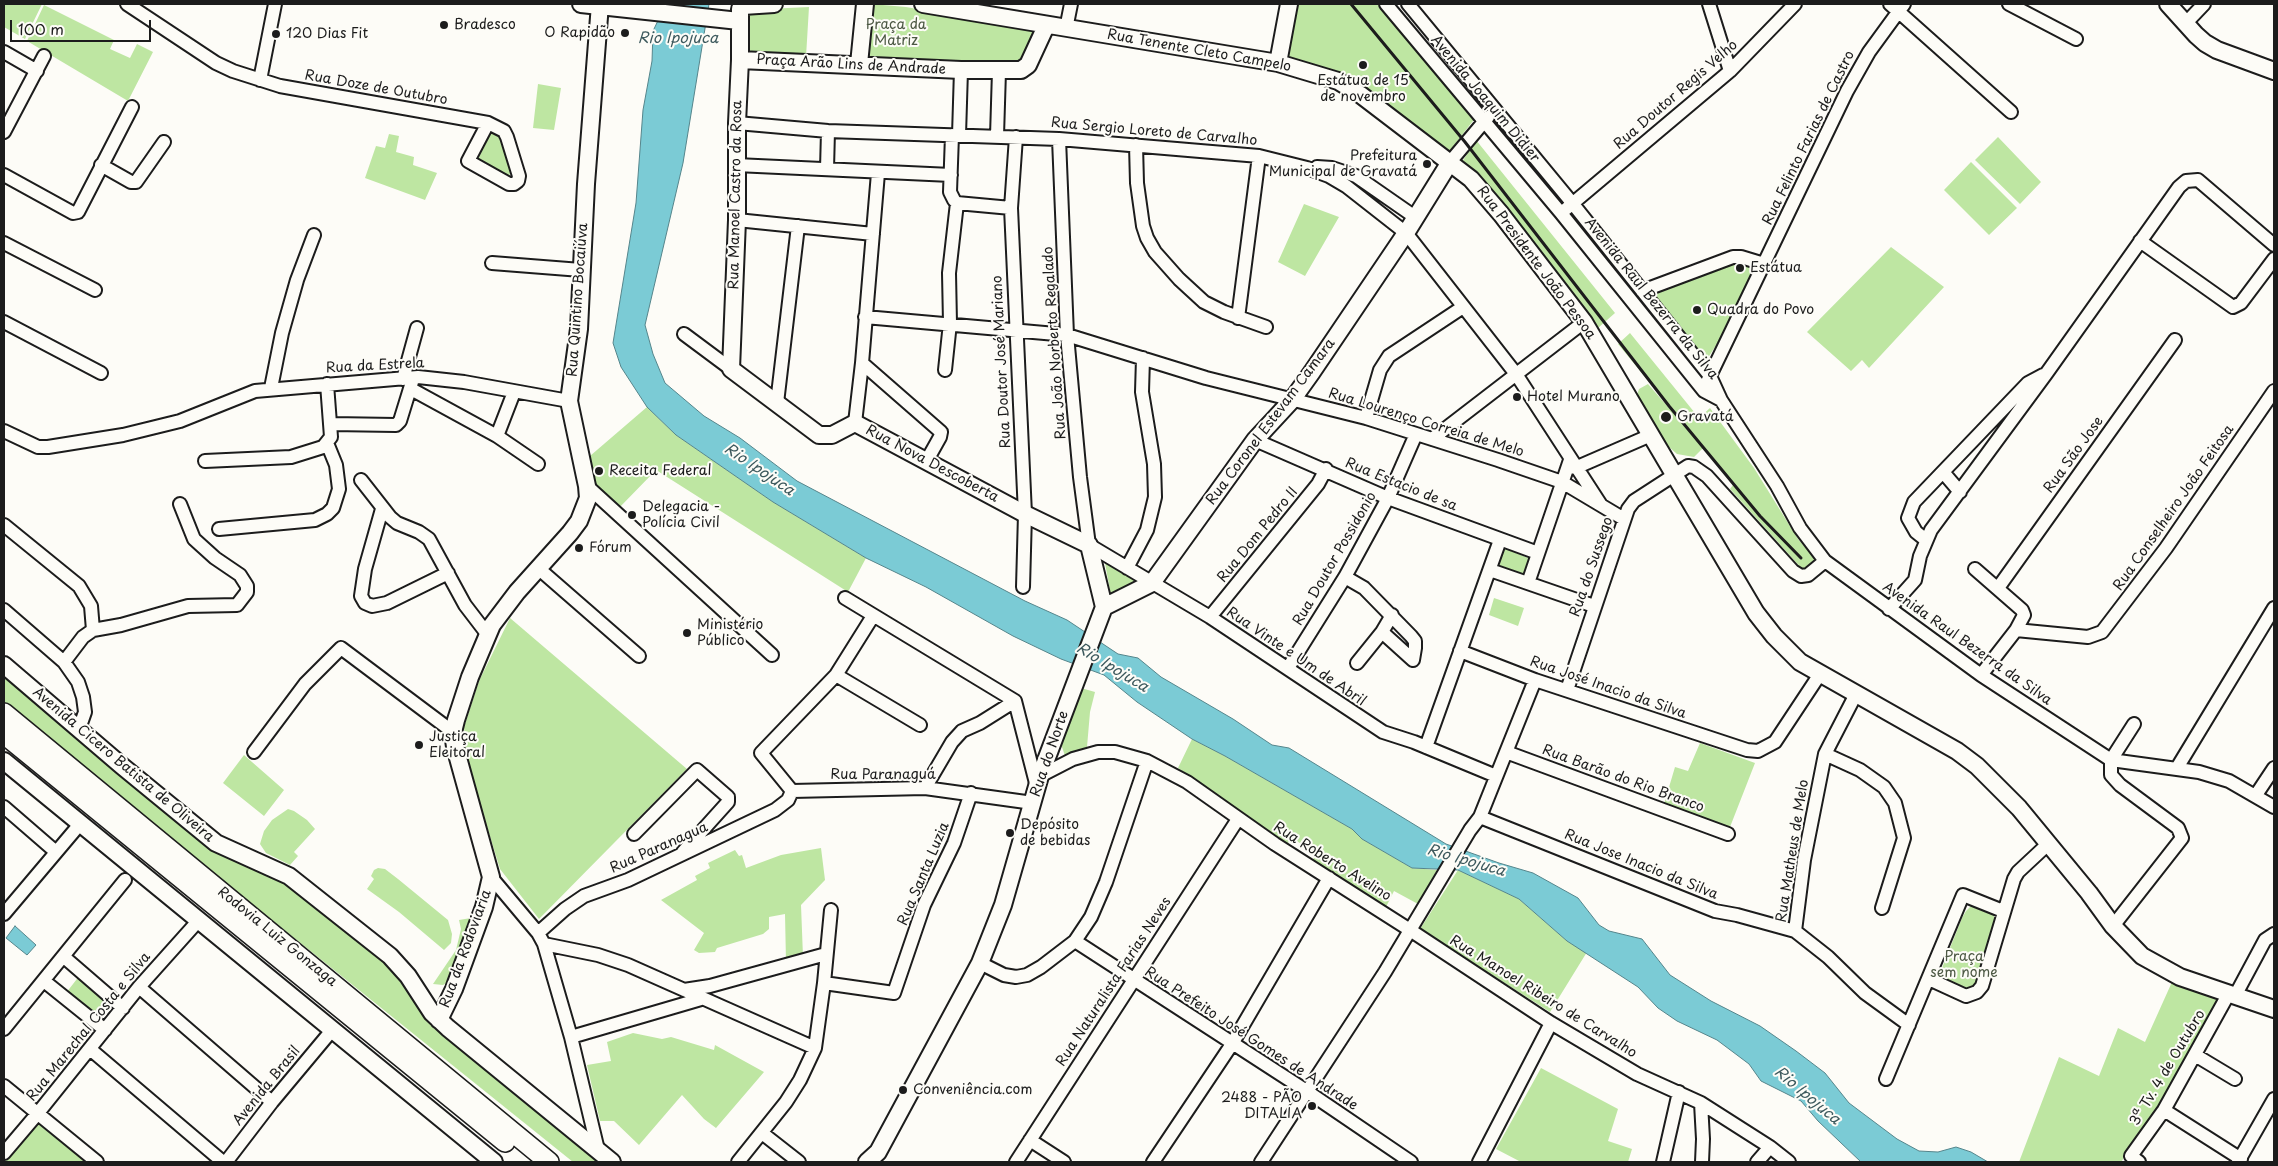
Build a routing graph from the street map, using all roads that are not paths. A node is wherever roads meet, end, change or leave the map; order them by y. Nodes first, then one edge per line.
1 (127, 4) edge
2 (275, 4) edge
3 (581, 4) edge
4 (774, 4) edge
5 (866, 4) edge
6 (923, 4) edge
7 (1071, 4) edge
8 (1289, 4) edge
9 (1386, 4) edge
10 (1408, 4) edge
11 (1709, 4) edge
12 (1795, 4) edge
13 (2009, 4) edge
14 (2168, 4) edge
15 (2204, 4) edge
16 (600, 5) edge
17 (1898, 6) edge
18 (978, 8) edge
19 (733, 21) junction
20 (2185, 24) junction
21 (1046, 26) junction
22 (1066, 28) junction
23 (1434, 35) junction
24 (2076, 40) dead end
25 (1421, 46) junction
26 (4, 52) edge
27 (44, 56) dead end
28 (740, 60) junction
29 (859, 64) junction
30 (1278, 64) junction
31 (961, 70) junction
32 (1730, 70) junction
33 (37, 71) junction
34 (999, 71) junction
35 (2274, 71) edge
36 (260, 80) junction
37 (132, 108) dead end
38 (1495, 110) junction
39 (2011, 112) dead end
40 (1483, 121) junction
41 (488, 123) junction
42 (737, 124) junction
43 (4, 129) edge
44 (828, 131) junction
45 (956, 135) junction
46 (997, 136) junction
47 (1016, 137) junction
48 (1059, 139) junction
49 (164, 142) dead end
50 (1136, 145) junction
51 (1259, 156) junction
52 (1450, 162) junction
53 (101, 165) junction
54 (736, 165) junction
55 (1307, 168) junction
56 (827, 169) junction
57 (878, 172) junction
58 (4, 175) edge
59 (951, 175) junction
60 (957, 203) junction
61 (1573, 204) junction
62 (1011, 208) junction
63 (1561, 213) junction
64 (1415, 217) junction
65 (737, 220) junction
66 (798, 226) junction
67 (1406, 233) junction
68 (873, 234) junction
69 (314, 235) dead end
70 (2140, 241) junction
71 (4, 243) edge
72 (2274, 246) edge
73 (2274, 259) edge
74 (492, 263) dead end
75 (1764, 264) junction
76 (581, 270) junction
77 (1625, 270) junction
78 (1614, 278) junction
79 (95, 290) dead end
80 (1642, 291) junction
81 (1463, 307) junction
82 (865, 317) junction
83 (1238, 318) junction
84 (4, 322) edge
85 (1584, 322) junction
86 (950, 323) junction
87 (1266, 327) dead end
88 (417, 328) dead end
89 (1016, 331) junction
90 (1674, 331) junction
91 (684, 334) dead end
92 (1067, 335) junction
93 (1663, 340) junction
94 (2175, 340) dead end
95 (1143, 358) junction
96 (862, 363) junction
97 (731, 369) junction
98 (945, 370) dead end
99 (101, 373) dead end
100 (1516, 374) junction
101 (2046, 374) junction
102 (1710, 376) junction
103 (409, 382) junction
104 (327, 384) junction
105 (271, 388) junction
106 (1704, 391) junction
107 (2274, 391) edge
108 (514, 392) junction
109 (569, 400) junction
110 (1292, 400) junction
111 (1721, 400) junction
112 (777, 403) junction
113 (1366, 418) junction
114 (855, 423) junction
115 (331, 424) junction
116 (4, 432) edge
117 (1416, 434) junction
118 (1651, 434) junction
119 (497, 436) junction
120 (1432, 439) junction
121 (1255, 440) junction
122 (327, 443) junction
123 (205, 461) dead end
124 (926, 462) junction
125 (538, 464) dead end
126 (1572, 464) junction
127 (1326, 469) junction
128 (1942, 472) junction
129 (1674, 474) junction
130 (361, 480) dead end
131 (1562, 482) junction
132 (588, 486) junction
133 (1960, 492) junction
134 (1388, 498) junction
135 (180, 504) dead end
136 (1600, 505) junction
137 (382, 509) junction
138 (1025, 514) junction
139 (1624, 519) junction
140 (4, 525) edge
141 (219, 529) dead end
142 (1500, 540) junction
143 (1926, 540) junction
144 (1089, 545) junction
145 (1538, 553) junction
146 (1825, 561) junction
147 (538, 568) junction
148 (1127, 568) junction
149 (1974, 569) dead end
150 (1490, 570) junction
151 (448, 573) junction
152 (1345, 577) junction
153 (1152, 583) junction
154 (1528, 583) junction
155 (1023, 587) dead end
156 (1998, 588) junction
157 (845, 598) dead end
158 (1594, 606) junction
159 (1104, 607) junction
160 (2274, 608) edge
161 (1889, 609) junction
162 (4, 610) edge
163 (1392, 615) junction
164 (873, 616) junction
165 (1210, 616) junction
166 (93, 630) junction
167 (2016, 630) junction
168 (1382, 632) junction
169 (488, 635) junction
170 (1460, 651) junction
171 (772, 655) dead end
172 (638, 656) dead end
173 (64, 662) junction
174 (1357, 663) dead end
175 (4, 665) edge
176 (1288, 668) junction
177 (1820, 674) junction
178 (836, 675) junction
179 (1981, 675) junction
180 (1535, 680) junction
181 (1567, 690) junction
182 (1856, 694) junction
183 (1015, 701) junction
184 (4, 713) edge
185 (2134, 724) dead end
186 (920, 725) dead end
187 (79, 729) junction
188 (453, 732) junction
189 (4, 734) edge
190 (1426, 747) junction
191 (254, 752) dead end
192 (1506, 752) junction
193 (1825, 754) junction
194 (2111, 760) junction
195 (4, 761) edge
196 (1147, 761) junction
197 (2176, 768) junction
198 (2274, 768) edge
199 (1496, 776) junction
200 (926, 788) junction
201 (1037, 789) junction
202 (792, 791) junction
203 (972, 793) junction
204 (2256, 795) junction
205 (6, 806) edge
206 (2274, 807) edge
207 (1480, 817) junction
208 (1238, 819) junction
209 (80, 824) junction
210 (634, 834) dead end
211 (1728, 834) dead end
212 (2048, 844) junction
213 (56, 852) junction
214 (680, 856) junction
215 (491, 877) junction
216 (1329, 878) junction
217 (125, 880) dead end
218 (1882, 908) dead end
219 (831, 910) dead end
220 (2003, 911) junction
221 (4, 914) edge
222 (199, 920) junction
223 (2113, 926) junction
224 (1410, 930) junction
225 (1794, 931) junction
226 (2274, 934) edge
227 (541, 938) junction
228 (1074, 942) junction
229 (826, 954) junction
230 (64, 957) junction
231 (980, 963) junction
232 (1928, 979) junction
233 (44, 981) junction
234 (1134, 981) junction
235 (824, 983) junction
236 (140, 987) junction
237 (684, 990) junction
238 (2232, 995) junction
239 (701, 999) junction
240 (123, 1008) junction
241 (2274, 1009) edge
242 (439, 1020) junction
243 (1551, 1023) junction
244 (1910, 1025) junction
245 (4, 1029) edge
246 (333, 1029) junction
247 (105, 1030) junction
248 (571, 1037) junction
249 (1232, 1044) junction
250 (90, 1048) junction
251 (815, 1048) junction
252 (2195, 1055) junction
253 (1886, 1079) dead end
254 (2235, 1079) dead end
255 (4, 1086) edge
256 (1308, 1092) junction
257 (1679, 1092) junction
258 (2274, 1099) edge
259 (272, 1102) junction
260 (1700, 1103) junction
261 (2164, 1110) junction
262 (38, 1113) junction
263 (762, 1132) junction
264 (1030, 1140) junction
265 (1770, 1147) junction
266 (598, 1150) junction
267 (4, 1153) edge
268 (874, 1159) edge
269 (2135, 1159) edge
270 (2239, 1160) edge
271 (97, 1162) edge
272 (224, 1162) edge
273 (494, 1162) edge
274 (530, 1162) edge
275 (549, 1162) edge
276 (612, 1162) edge
277 (738, 1162) edge
278 (799, 1162) edge
279 (1016, 1162) edge
280 (1064, 1162) edge
281 (1153, 1162) edge
282 (1261, 1162) edge
283 (1411, 1162) edge
284 (1479, 1162) edge
285 (1663, 1162) edge
286 (1702, 1162) edge
287 (1757, 1162) edge
288 (1789, 1162) edge

1 - 36 street, Rua Doze de Outubro
2 - 36 street
3 - 16 main road
4 - 19 main road
5 - 29 main road
6 - 18 main road, Rua Tenente Cleto Campelo
7 - 22 street
8 - 30 main road
9 - 25 street, Avenida Joaquim Didier
10 - 23 street, Avenida Joaquim Didier
11 - 32 street
12 - 32 street, Rua Doutor Regis Velho
13 - 24 street
14 - 20 main road
15 - 20 street
16 - 19 main road
16 - 76 main road, Rua Quintino Bocaiúva
17 - 39 street
17 - 75 street, Rua Felinto Farias de Castro
18 - 21 main road, Rua Tenente Cleto Campelo
19 - 28 main road, Rua Manoel Castro da Rosa
20 - 35 main road
21 - 22 main road, Rua Tenente Cleto Campelo
21 - 34 main road, Praça Arão Lins de Andrade
22 - 30 main road, Rua Tenente Cleto Campelo
23 - 25 street
23 - 38 street, Avenida Joaquim Didier
25 - 40 street, Avenida Joaquim Didier
26 - 33 street
27 - 33 street
28 - 29 main road, Praça Arão Lins de Andrade
28 - 42 main road, Rua Manoel Castro da Rosa
29 - 31 main road, Praça Arão Lins de Andrade
30 - 52 main road, Rua Tenente Cleto Campelo
31 - 34 main road, Praça Arão Lins de Andrade
31 - 45 street
32 - 61 street, Rua Doutor Regis Velho
33 - 43 street
34 - 46 street
36 - 41 street, Rua Doze de Outubro
37 - 53 street
38 - 40 street
38 - 61 street, Avenida Joaquim Didier
40 - 52 street
40 - 63 street, Avenida Joaquim Didier
41 - 41 street, Rua Doze de Outubro
42 - 44 street, Rua Sergio Loreto de Carvalho
42 - 54 main road, Rua Manoel Castro da Rosa
44 - 45 street, Rua Sergio Loreto de Carvalho
44 - 56 street
45 - 46 street, Rua Sergio Loreto de Carvalho
45 - 59 street
46 - 47 street, Rua Sergio Loreto de Carvalho
47 - 48 street, Rua Sergio Loreto de Carvalho
47 - 62 street, Rua Doutor José Mariano
48 - 50 street, Rua Sergio Loreto de Carvalho
48 - 92 street, Rua João Norberto Regalado
49 - 53 street
50 - 51 street, Rua Sergio Loreto de Carvalho
50 - 83 street
51 - 55 street, Rua Sergio Loreto de Carvalho
51 - 83 street
52 - 64 main road, Rua Coronel Estevam Camara
52 - 85 main road, Rua Presidente João Pessoa
53 - 58 street
54 - 56 street
54 - 65 main road, Rua Manoel Castro da Rosa
55 - 64 street, Rua Sergio Loreto de Carvalho
55 - 67 street, Rua Sergio Loreto de Carvalho
56 - 57 street
57 - 59 street
57 - 68 street
59 - 60 street
60 - 62 street
60 - 86 street
61 - 63 street, Rua Doutor Regis Velho
61 - 77 street, Avenida Raul Bezerra da Silva
62 - 89 street, Rua Doutor José Mariano
63 - 78 street, Avenida Raul Bezerra da Silva
64 - 67 main road, Rua Coronel Estevam Camara
65 - 66 street
65 - 97 main road, Rua Manoel Castro da Rosa
66 - 68 street
66 - 112 street
67 - 81 street, Rua Sergio Loreto de Carvalho
67 - 110 main road, Rua Coronel Estevam Camara
68 - 82 street
69 - 105 street
70 - 72 street
70 - 73 street
70 - 101 street
71 - 79 street
74 - 76 street
75 - 80 street
75 - 102 street, Rua Felinto Farias de Castro
76 - 109 main road, Rua Quintino Bocaiúva
77 - 78 street
77 - 80 street, Avenida Raul Bezerra da Silva
78 - 93 street, Avenida Raul Bezerra da Silva
80 - 90 street, Avenida Raul Bezerra da Silva
81 - 100 street, Rua Sergio Loreto de Carvalho
81 - 113 street
82 - 86 street, Rua Lourenço Correia de Melo
82 - 96 street
83 - 87 street
84 - 99 street
85 - 100 street
85 - 118 main road, Rua Presidente João Pessoa
86 - 89 street, Rua Lourenço Correia de Melo
86 - 98 street
88 - 103 street
89 - 92 street, Rua Lourenço Correia de Melo
89 - 138 street, Rua Doutor José Mariano
90 - 93 street
90 - 102 street, Avenida Raul Bezerra da Silva
91 - 97 street
92 - 95 street, Rua Lourenço Correia de Melo
92 - 144 street, Rua João Norberto Regalado
93 - 106 street, Avenida Raul Bezerra da Silva
94 - 156 street, Rua São Jose
95 - 110 street, Rua Lourenço Correia de Melo
95 - 148 street
96 - 114 street
96 - 124 street
97 - 112 main road, Rua Nova Descoberta
100 - 120 street
100 - 126 street, Rua Sergio Loreto de Carvalho
101 - 128 street
101 - 133 street
102 - 106 street, Rua Felinto Farias de Castro
102 - 111 street, Avenida Raul Bezerra da Silva
103 - 104 street, Rua da Estrela
103 - 108 street, Rua da Estrela
103 - 115 street
103 - 119 street
104 - 105 street, Rua da Estrela
104 - 115 street
105 - 116 street, Rua da Estrela
106 - 111 street, Avenida Raul Bezerra da Silva
107 - 167 street, Rua Conselheiro João Feitosa
108 - 109 street, Rua da Estrela
108 - 119 street
109 - 132 main road, Rua Quintino Bocaiúva
110 - 113 street, Rua Lourenço Correia de Melo
110 - 121 main road, Rua Coronel Estevam Camara
111 - 146 street, Avenida Raul Bezerra da Silva
112 - 114 main road, Rua Nova Descoberta
113 - 117 street, Rua Lourenço Correia de Melo
114 - 124 main road, Rua Nova Descoberta
115 - 122 street
117 - 120 street, Rua Lourenço Correia de Melo
117 - 134 street, Rua Doutor Possidonio
118 - 126 street
118 - 129 main road, Rua Presidente João Pessoa
119 - 125 street
120 - 131 street, Rua Lourenço Correia de Melo
121 - 127 street, Rua Estacio de sa
121 - 153 main road, Rua Coronel Estevam Camara
122 - 123 street
122 - 141 street
124 - 138 main road, Rua Nova Descoberta
126 - 131 street
126 - 136 street, Rua Sergio Loreto de Carvalho
127 - 134 street, Rua Estacio de sa
127 - 165 street, Rua Dom Pedro II
128 - 133 street
128 - 143 street
129 - 139 street, Rua do Sussego
129 - 146 street
129 - 177 main road, Rua Presidente João Pessoa
130 - 137 street
131 - 136 street, Rua Lourenço Correia de Melo
131 - 145 street
132 - 147 main road, Rua Quintino Bocaiúva
132 - 171 street
133 - 143 street
134 - 142 street, Rua Estacio de sa
134 - 152 street, Rua Doutor Possidonio
135 - 166 street
136 - 139 street, Rua Lourenço Correia de Melo
137 - 151 street
137 - 151 street
138 - 144 main road, Rua Nova Descoberta
138 - 155 street, Rua Doutor José Mariano
139 - 158 street, Rua do Sussego
140 - 166 street
142 - 145 street, Rua Estacio de sa
142 - 150 street
143 - 161 street
144 - 148 street, Rua Vinte e Um de Abril
144 - 159 main road
145 - 154 street
146 - 161 street, Avenida Raul Bezerra da Silva
147 - 169 main road, Rua Quintino Bocaiúva
147 - 172 street
148 - 153 street, Rua Vinte e Um de Abril
149 - 156 street
150 - 154 street
150 - 170 street
151 - 169 street
152 - 163 street
152 - 176 street, Rua Doutor Possidonio
153 - 159 main road, Rua Coronel Estevam Camara
153 - 165 street, Rua Vinte e Um de Abril
154 - 158 street
156 - 167 street
157 - 164 street
158 - 181 street, Rua do Sussego
159 - 201 main road, Rua do Norte
160 - 197 street
161 - 179 street, Avenida Raul Bezerra da Silva
162 - 173 street
163 - 168 street
163 - 168 street
164 - 178 street
164 - 183 street
165 - 176 street, Rua Vinte e Um de Abril
166 - 173 street
167 - 179 street
168 - 174 street
169 - 188 main road, Rua Quintino Bocaiúva
170 - 180 street, Rua José Inacio da Silva
170 - 190 street
173 - 187 street
175 - 187 main road, Avenida Cicero Batista de Oliveira
176 - 190 street, Rua Vinte e Um de Abril
177 - 181 street, Rua José Inacio da Silva
177 - 182 main road, Rua Presidente João Pessoa
178 - 186 street
178 - 202 street
179 - 194 street, Avenida Raul Bezerra da Silva
180 - 181 street, Rua José Inacio da Silva
180 - 192 street
182 - 193 street, Rua Matheus de Melo
182 - 212 main road, Rua Presidente João Pessoa
183 - 200 street
183 - 201 street
184 - 275 highway, Rodovia Luiz Gonzaga
185 - 194 street
187 - 242 main road, Avenida Cicero Batista de Oliveira
188 - 191 street
188 - 215 main road, Rua Quintino Bocaiúva
189 - 274 highway, Rodovia Luiz Gonzaga
190 - 199 street, Rua Vinte e Um de Abril
192 - 199 street
192 - 211 street, Rua Barão do Rio Branco
193 - 218 street
193 - 225 street, Rua Matheus de Melo
194 - 197 street, Avenida Raul Bezerra da Silva
194 - 223 street
195 - 209 main road
196 - 201 street, Rua Roberto Avelino
196 - 208 street, Rua Roberto Avelino
196 - 228 street
197 - 204 street, Avenida Raul Bezerra da Silva
198 - 204 street
199 - 207 street
200 - 202 street, Rua Paranaguá
200 - 203 street, Rua Paranaguá
201 - 203 street, Rua Paranaguá
201 - 231 main road, Rua do Norte
202 - 214 street, Rua Paranagua
203 - 235 street, Rua Santa Luzia
204 - 206 street, Avenida Raul Bezerra da Silva
205 - 213 street
207 - 224 street
207 - 225 street, Rua Jose Inacio da Silva
208 - 216 street, Rua Roberto Avelino
208 - 234 street, Rua Naturalista Farias Neves
209 - 213 street
209 - 222 main road
210 - 214 street
212 - 220 street
212 - 223 main road, Rua Presidente João Pessoa
213 - 221 street
214 - 227 street, Rua Paranagua
215 - 227 street
215 - 242 main road, Rua da Rodoviaria
216 - 224 street, Rua Roberto Avelino
216 - 249 street
217 - 230 street
219 - 229 street
220 - 232 street
220 - 232 street
222 - 236 street, Rua Marechal Costa e Silva
222 - 246 main road
223 - 238 main road, Rua Presidente João Pessoa
224 - 243 street, Rua Manoel Ribeiro de Carvalho
224 - 256 street
225 - 244 street, Rua Matheus de Melo
226 - 238 street, 3ª Tv. 4 de Outubro
227 - 237 street
227 - 248 street
228 - 231 street
228 - 234 street, Rua Prefeito José Gomes de Andrade
229 - 235 street
229 - 237 street
230 - 233 street
230 - 240 street
231 - 268 main road, Rua do Norte
232 - 244 street
233 - 245 street
233 - 247 street
234 - 249 street, Rua Prefeito José Gomes de Andrade
234 - 264 street, Rua Naturalista Farias Neves
235 - 251 street
236 - 240 street, Rua Marechal Costa e Silva
236 - 259 street
237 - 239 street
238 - 241 main road, Rua Presidente João Pessoa
238 - 252 street, 3ª Tv. 4 de Outubro
239 - 248 street
239 - 251 street
240 - 247 street, Rua Marechal Costa e Silva
242 - 266 main road, Avenida Cicero Batista de Oliveira
243 - 257 street, Rua Manoel Ribeiro de Carvalho
243 - 284 street
244 - 253 street
246 - 259 street, Avenida Brasil
246 - 273 main road
247 - 250 street, Rua Marechal Costa e Silva
248 - 266 street
249 - 256 street, Rua Prefeito José Gomes de Andrade
249 - 281 street
250 - 262 street, Rua Marechal Costa e Silva
250 - 272 street
251 - 263 street
252 - 254 street
252 - 261 street, 3ª Tv. 4 de Outubro
255 - 262 street
256 - 282 street
256 - 283 street, Rua Prefeito José Gomes de Andrade
257 - 260 street, Rua Manoel Ribeiro de Carvalho
257 - 285 street
258 - 270 street
259 - 272 street, Avenida Brasil
260 - 265 street, Rua Manoel Ribeiro de Carvalho
260 - 286 street
261 - 269 street, 3ª Tv. 4 de Outubro
261 - 270 street
262 - 267 street, Rua Marechal Costa e Silva
262 - 271 street
263 - 277 street
263 - 278 street
264 - 279 street, Rua Naturalista Farias Neves
264 - 280 street
265 - 287 street
265 - 288 street, Rua Manoel Ribeiro de Carvalho
266 - 276 main road, Avenida Cicero Batista de Oliveira

